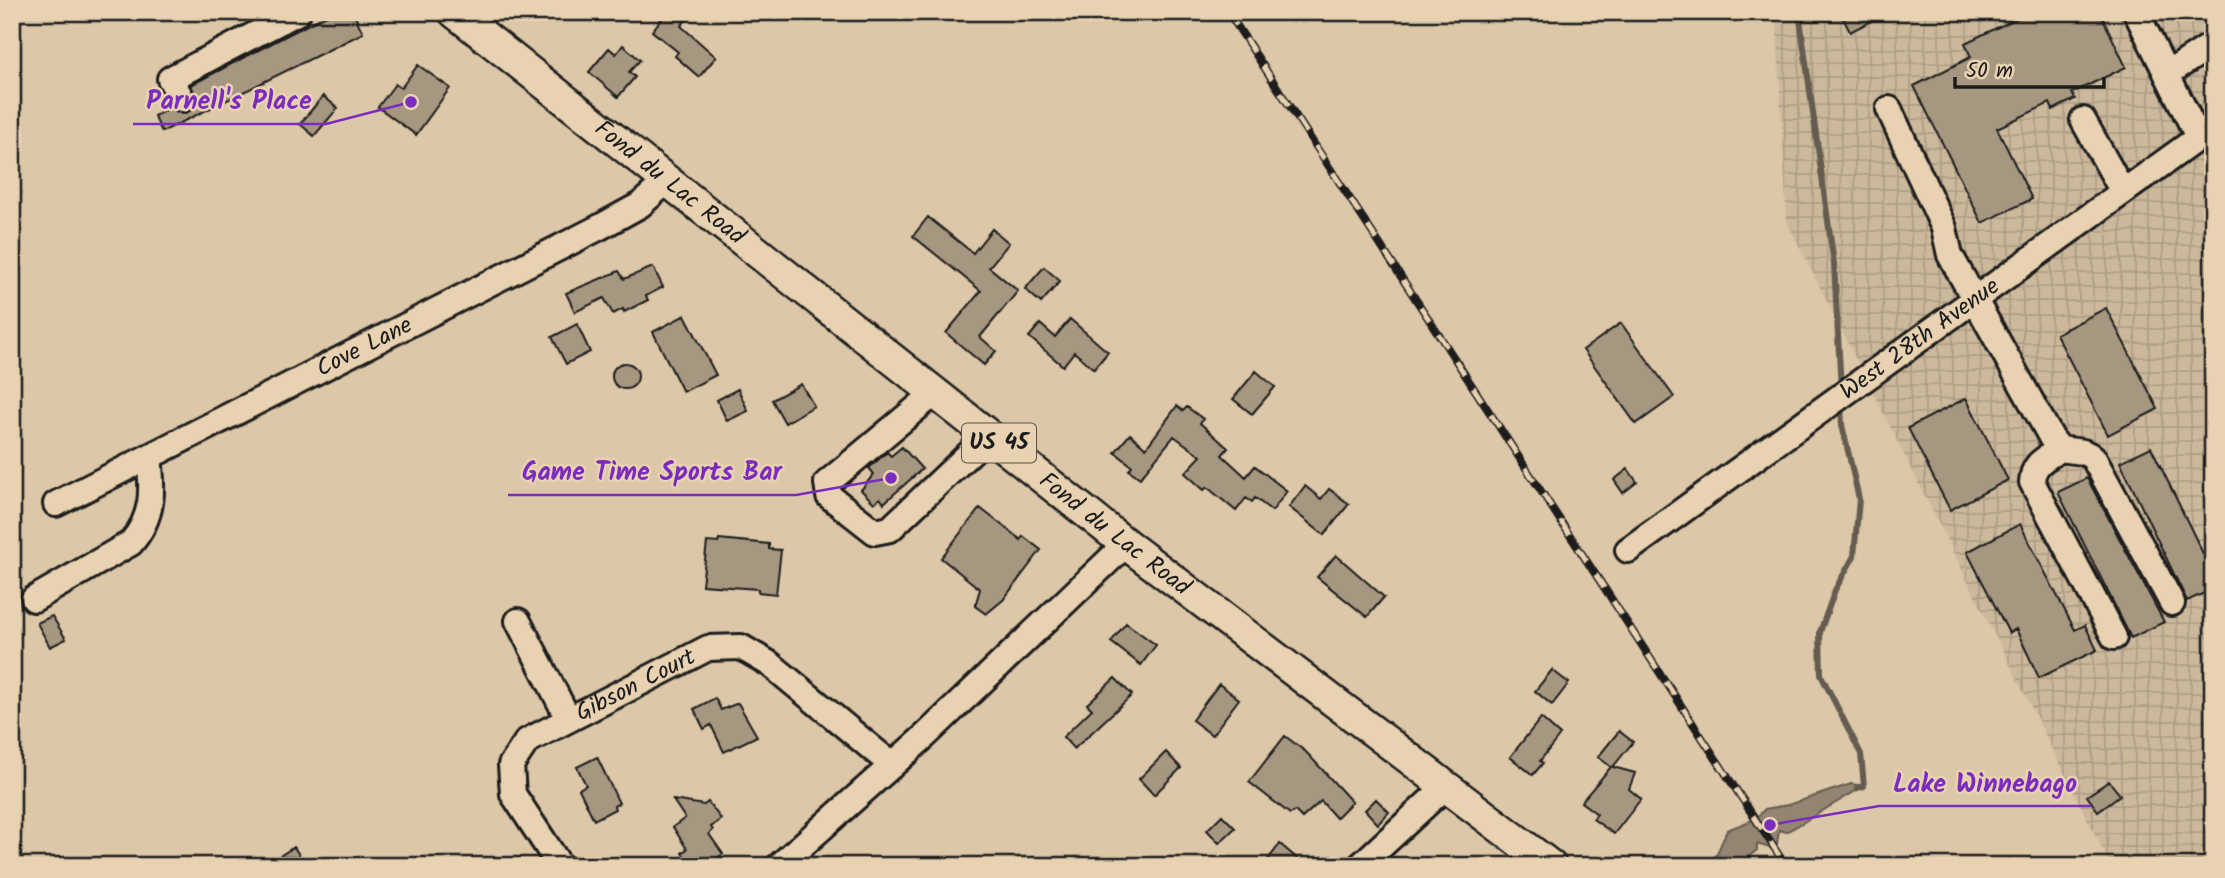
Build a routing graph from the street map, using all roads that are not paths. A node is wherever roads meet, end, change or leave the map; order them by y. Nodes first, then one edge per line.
1 (298, 12) edge
2 (454, 12) edge
3 (2136, 12) edge
4 (2213, 44) edge
5 (2166, 74) junction
6 (182, 99) dead end
7 (1889, 109) dead end
8 (2083, 120) dead end
9 (2205, 132) edge
10 (668, 180) junction
11 (2123, 192) junction
12 (1976, 299) junction
13 (936, 392) junction
14 (989, 435) junction
15 (2060, 449) junction
16 (149, 457) junction
17 (56, 504) dead end
18 (1126, 544) junction
19 (1628, 550) dead end
20 (34, 599) dead end
21 (2172, 603) dead end
22 (518, 621) dead end
23 (2114, 637) dead end
24 (568, 718) junction
25 (892, 765) junction
26 (1445, 787) junction
27 (560, 866) edge
28 (779, 866) edge
29 (1360, 866) edge
30 (1551, 866) edge

1 - 6 street
2 - 10 main road, Fond du Lac Road / US 45
3 - 5 street
4 - 5 street
5 - 9 street
7 - 12 street
8 - 11 street
9 - 11 street, West 28th Avenue
10 - 13 main road, Fond du Lac Road / US 45
10 - 16 street, Cove Lane
11 - 12 street, West 28th Avenue
12 - 15 street
12 - 19 street, West 28th Avenue
13 - 14 main road, Fond du Lac Road / US 45
13 - 14 street
14 - 18 main road, Fond du Lac Road / US 45
15 - 21 street
15 - 23 street
16 - 17 street, Cove Lane
16 - 20 street
18 - 25 street
18 - 26 main road, Fond du Lac Road / US 45
22 - 24 street
24 - 25 street, Gibson Court
24 - 27 street, Gibson Court
25 - 28 street
26 - 29 street
26 - 30 main road, Fond du Lac Road / US 45

